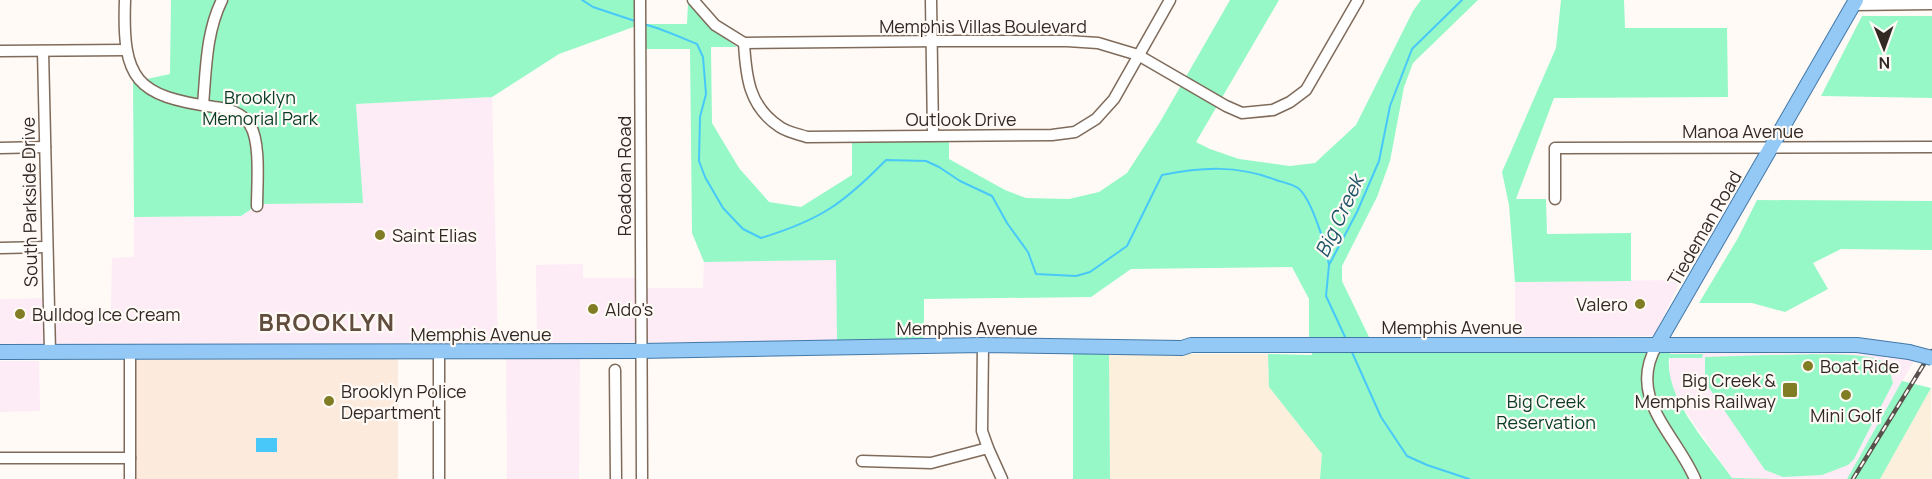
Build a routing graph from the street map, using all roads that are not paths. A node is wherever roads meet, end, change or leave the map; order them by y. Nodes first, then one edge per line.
1 (125, 0) edge
2 (222, 0) edge
3 (693, 0) edge
4 (931, 0) edge
5 (1170, 0) edge
6 (1358, 0) edge
7 (1855, 2) edge
8 (640, 3) edge
9 (1932, 4) edge
10 (932, 41) junction
11 (744, 43) junction
12 (126, 50) junction
13 (0, 51) edge
14 (43, 51) junction
15 (1138, 55) junction
16 (203, 105) junction
17 (933, 135) junction
18 (45, 147) junction
19 (1772, 147) junction
20 (1932, 147) edge
21 (0, 148) edge
22 (1555, 199) dead end
23 (257, 206) dead end
24 (46, 247) junction
25 (0, 248) edge
26 (983, 345) junction
27 (1657, 345) junction
28 (640, 351) junction
29 (0, 352) edge
30 (50, 352) junction
31 (130, 352) junction
32 (439, 352) junction
33 (1932, 358) edge
34 (615, 370) dead end
35 (988, 448) junction
36 (0, 458) edge
37 (130, 458) junction
38 (862, 461) dead end
39 (130, 479) edge
40 (439, 479) edge
41 (616, 479) edge
42 (642, 479) edge
43 (1002, 479) edge
44 (1695, 479) edge

1 - 12 street
2 - 16 street
3 - 11 street
4 - 10 street
5 - 15 street, Outlook Drive
6 - 15 street, Memphis Villas Boulevard
7 - 9 street
7 - 19 main road, Tiedeman Road
8 - 28 street, Roadoan Road
10 - 11 street, Memphis Villas Boulevard
10 - 15 street, Memphis Villas Boulevard
10 - 17 street
11 - 17 street, Outlook Drive
12 - 14 street
12 - 16 street
13 - 14 street
14 - 18 street, South Parkside Drive
15 - 17 street, Outlook Drive
16 - 23 street
18 - 21 street
18 - 24 street, South Parkside Drive
19 - 20 street, Manoa Avenue
19 - 22 street, Manoa Avenue
19 - 27 main road, Tiedeman Road
24 - 25 street
24 - 30 street, South Parkside Drive
26 - 27 main road, Memphis Avenue
26 - 28 main road, Memphis Avenue
26 - 35 street
27 - 33 main road, Memphis Avenue, bridge
27 - 44 street, Tiedeman Road
28 - 32 main road, Memphis Avenue
28 - 42 street, Roadoan Road
29 - 30 main road, Memphis Avenue
30 - 31 main road, Memphis Avenue
31 - 32 main road, Memphis Avenue
31 - 37 street
32 - 40 street
34 - 41 street
35 - 38 street
35 - 43 street
36 - 37 street
37 - 39 street

